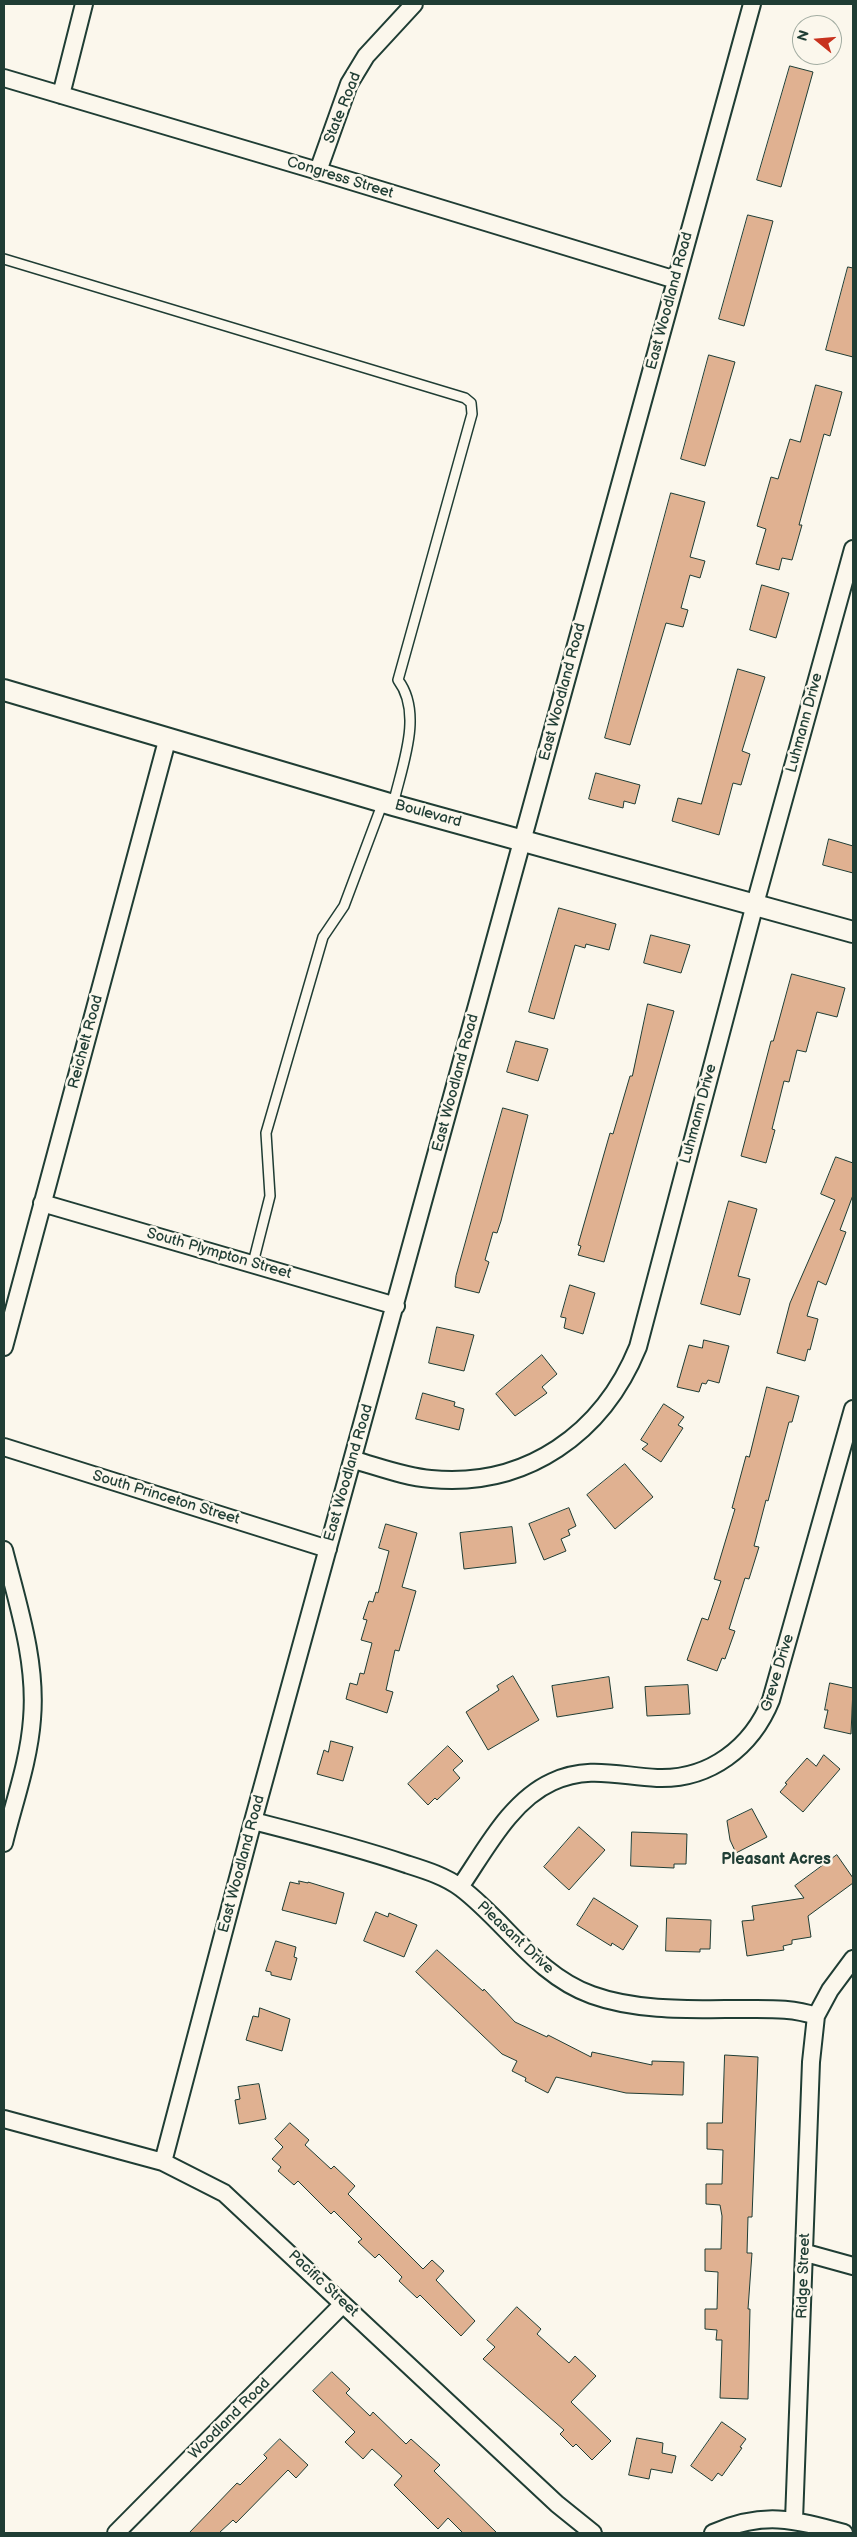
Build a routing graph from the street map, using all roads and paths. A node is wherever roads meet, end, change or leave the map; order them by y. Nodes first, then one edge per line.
1 (84, 4) edge
2 (414, 4) edge
3 (752, 4) edge
4 (4, 78) edge
5 (61, 95) junction
6 (318, 171) junction
7 (4, 259) edge
8 (676, 280) junction
9 (853, 549) edge
10 (4, 690) edge
11 (168, 737) junction
12 (388, 803) junction
13 (522, 840) junction
14 (755, 904) junction
15 (853, 932) edge
16 (42, 1203) junction
17 (253, 1263) junction
18 (396, 1306) junction
19 (4, 1347) edge
20 (853, 1408) edge
21 (4, 1447) edge
22 (354, 1460) junction
23 (328, 1549) junction
24 (4, 1550) edge
25 (253, 1821) junction
26 (4, 1843) edge
27 (460, 1887) junction
28 (853, 1959) edge
29 (816, 2016) junction
30 (4, 2119) edge
31 (163, 2162) junction
32 (806, 2253) junction
33 (853, 2266) edge
34 (343, 2304) junction
35 (794, 2520) junction
36 (116, 2533) edge
37 (593, 2533) edge
38 (712, 2533) edge
39 (844, 2533) edge

1 - 5 street
2 - 6 street, State Road
3 - 8 street, East Woodland Road
4 - 5 street, Congress Street
5 - 6 street, Congress Street
6 - 8 street, Congress Street
7 - 12 lane
8 - 13 street, East Woodland Road
9 - 14 street, Luhmann Drive
10 - 11 street, Boulevard
11 - 12 street, Boulevard
11 - 16 street, Reichelt Road
12 - 13 street, Boulevard
12 - 17 lane
13 - 14 street, Boulevard
13 - 18 street, East Woodland Road
14 - 15 street, Boulevard
14 - 22 street, Luhmann Drive
16 - 17 street, South Plympton Street
16 - 19 street, Reichelt Road
17 - 18 street, South Plympton Street
18 - 22 street, East Woodland Road
20 - 27 street, Greve Drive
21 - 23 street, South Princeton Street
22 - 23 street, East Woodland Road
23 - 25 street, East Woodland Road
24 - 26 street
25 - 27 street, Pleasant Drive
25 - 31 street, East Woodland Road
27 - 29 street, Pleasant Drive
28 - 29 street, Ridge Street
29 - 32 street, Ridge Street
30 - 31 street, Pacific Street
31 - 34 street, Pacific Street
32 - 33 street
32 - 35 street, Ridge Street
34 - 36 street, Woodland Road
34 - 37 street, Pacific Street
35 - 38 street
35 - 39 street

